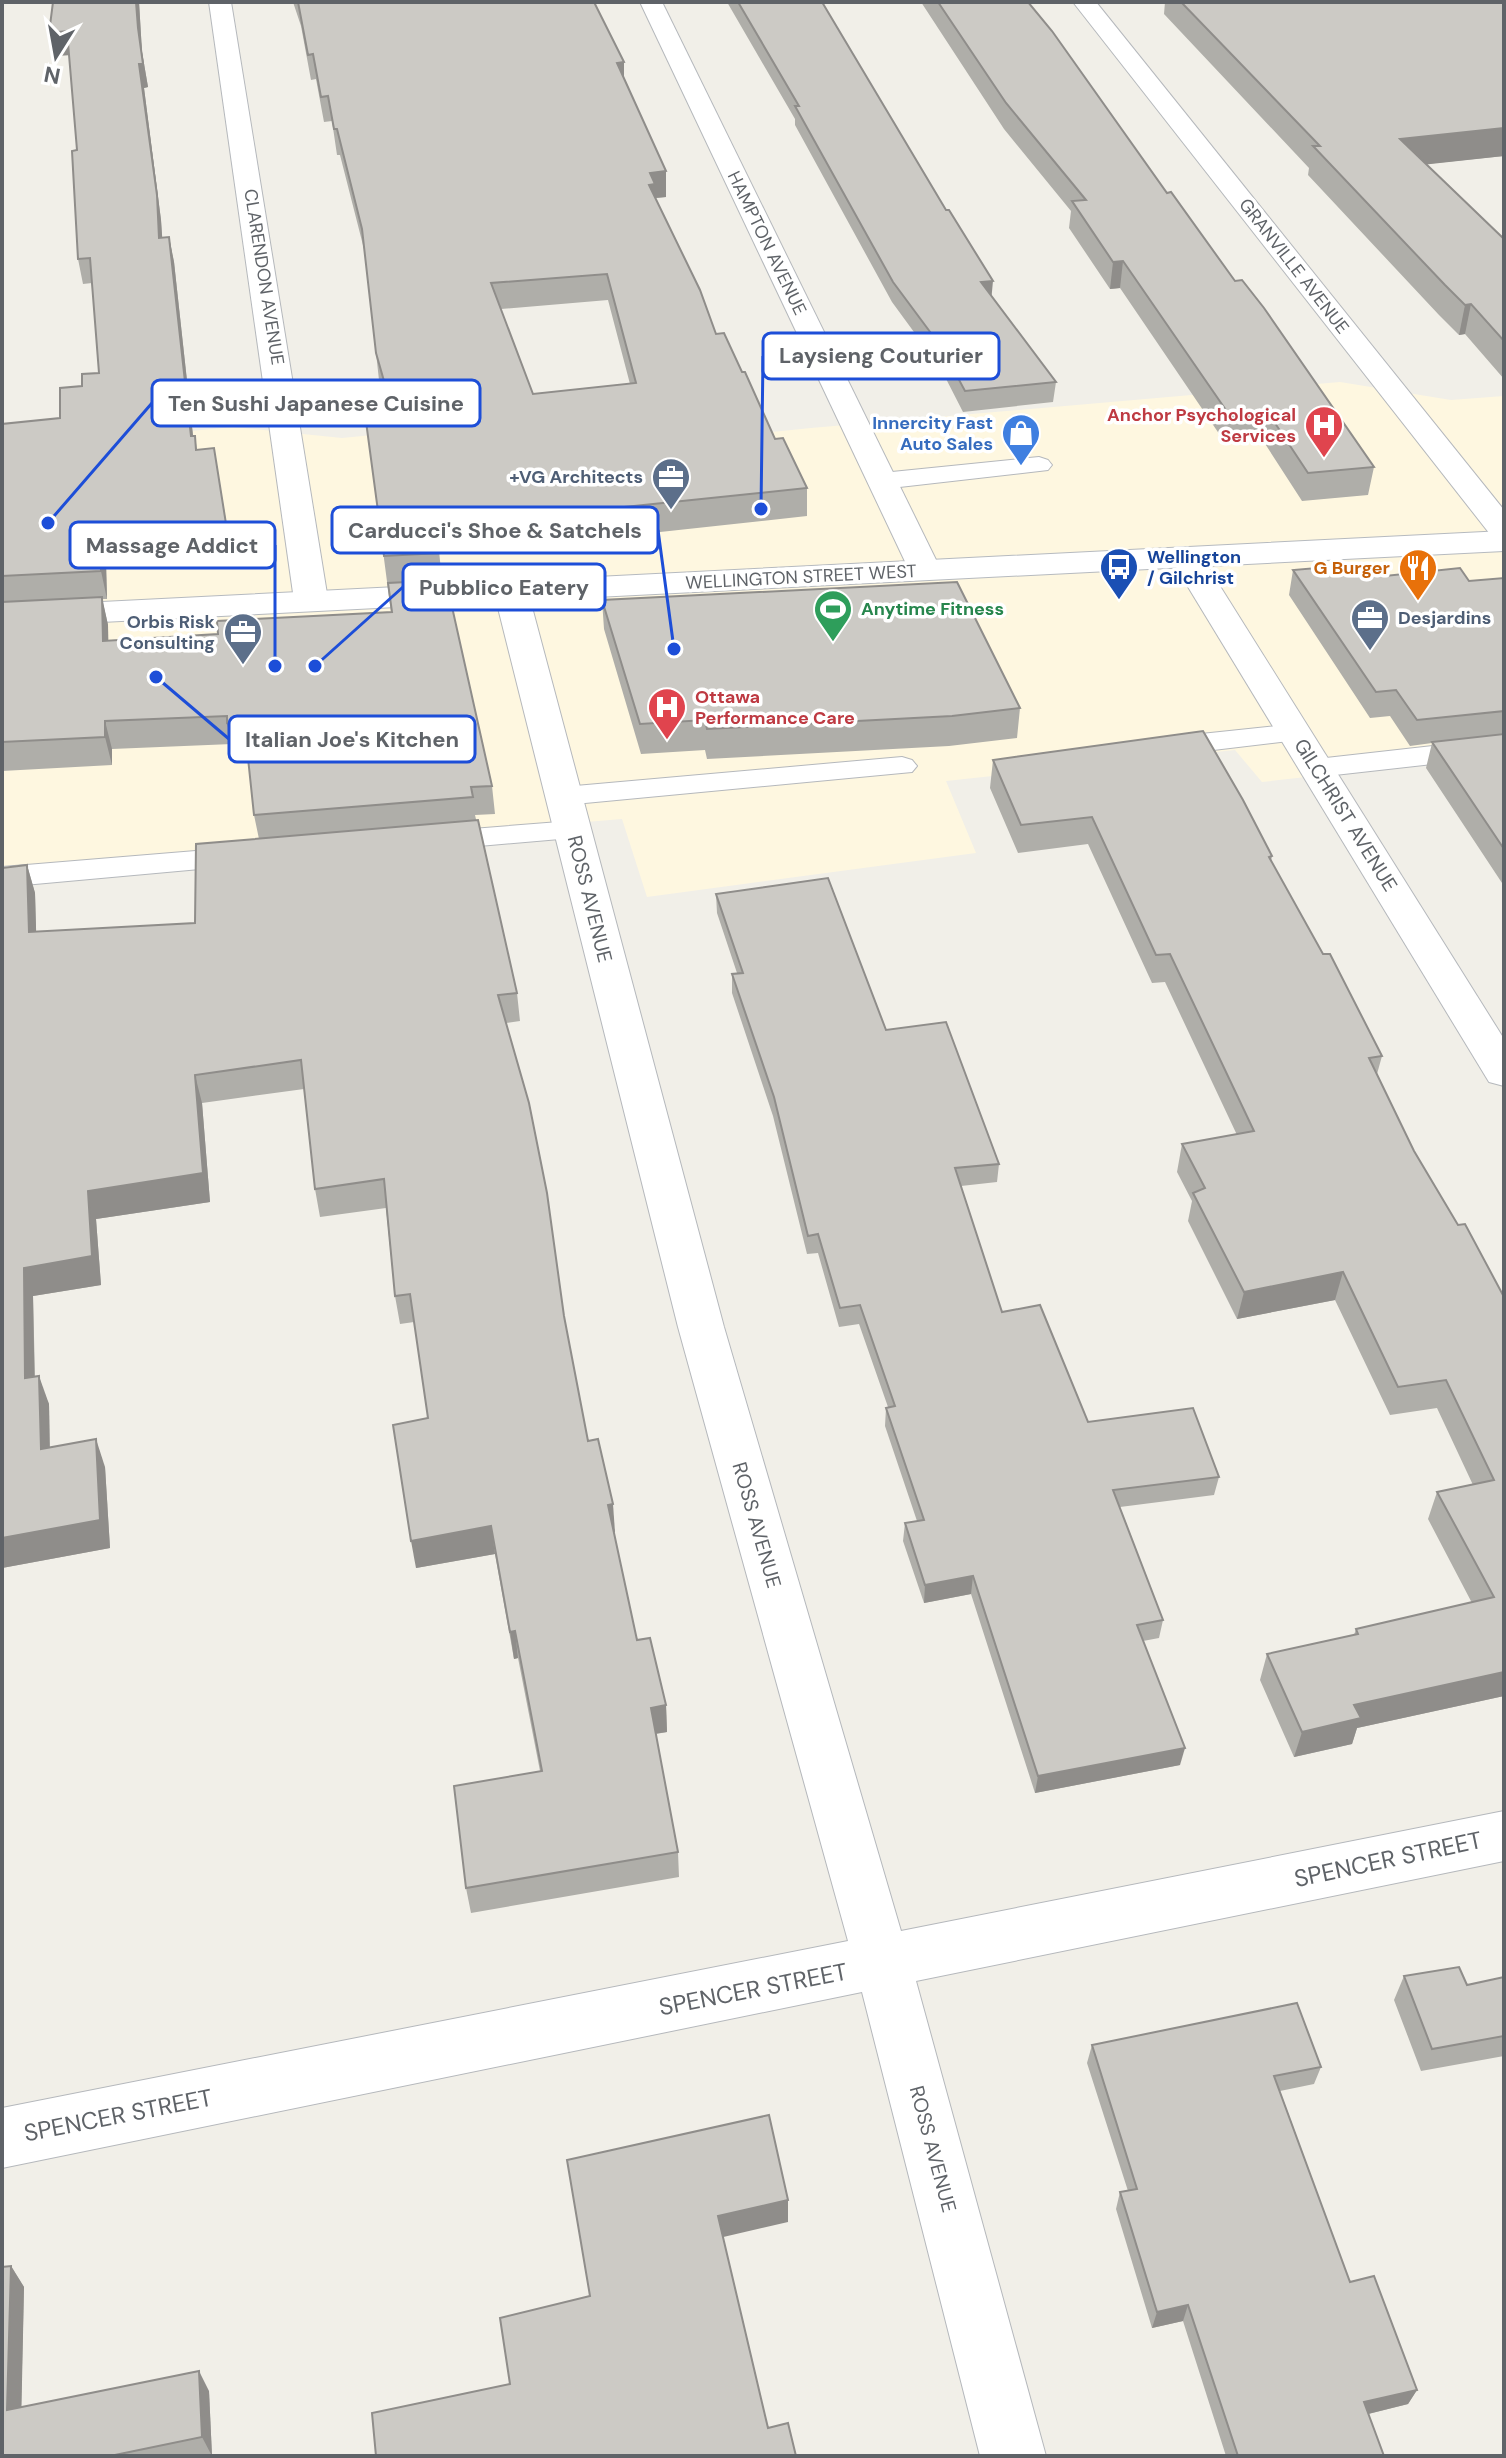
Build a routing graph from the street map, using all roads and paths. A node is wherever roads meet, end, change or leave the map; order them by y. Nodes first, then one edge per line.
1 (220, 2) edge
2 (651, 2) edge
3 (1084, 2) edge
4 (1039, 465) dead end
5 (882, 481) junction
6 (1504, 531) edge
7 (1504, 541) edge
8 (1187, 559) junction
9 (925, 570) junction
10 (511, 592) junction
11 (311, 600) junction
12 (2, 617) edge
13 (1296, 733) junction
14 (1504, 747) edge
15 (1138, 749) edge
16 (902, 766) dead end
17 (1317, 768) junction
18 (568, 813) junction
19 (412, 843) edge
20 (270, 855) edge
21 (2, 877) edge
22 (1504, 1072) edge
23 (1504, 1836) edge
24 (881, 1963) junction
25 (2, 2138) edge
26 (1013, 2456) edge

1 - 11 street, CLARENDON AVENUE
2 - 5 street, HAMPTON AVENUE
3 - 6 street, GRANVILLE AVENUE
4 - 5 lane
5 - 9 street, HAMPTON AVENUE
7 - 8 street, WELLINGTON STREET WEST
8 - 9 street, WELLINGTON STREET WEST
8 - 13 street, GILCHRIST AVENUE
9 - 10 street, WELLINGTON STREET WEST
10 - 11 street, WELLINGTON STREET WEST
10 - 18 street, ROSS AVENUE
11 - 12 street, WELLINGTON STREET WEST
13 - 15 lane
13 - 17 street, GILCHRIST AVENUE
14 - 17 lane
16 - 18 lane
17 - 22 street, GILCHRIST AVENUE
18 - 19 lane
18 - 24 street, ROSS AVENUE
20 - 21 lane
23 - 24 street, SPENCER STREET
24 - 25 street, SPENCER STREET
24 - 26 street, ROSS AVENUE

